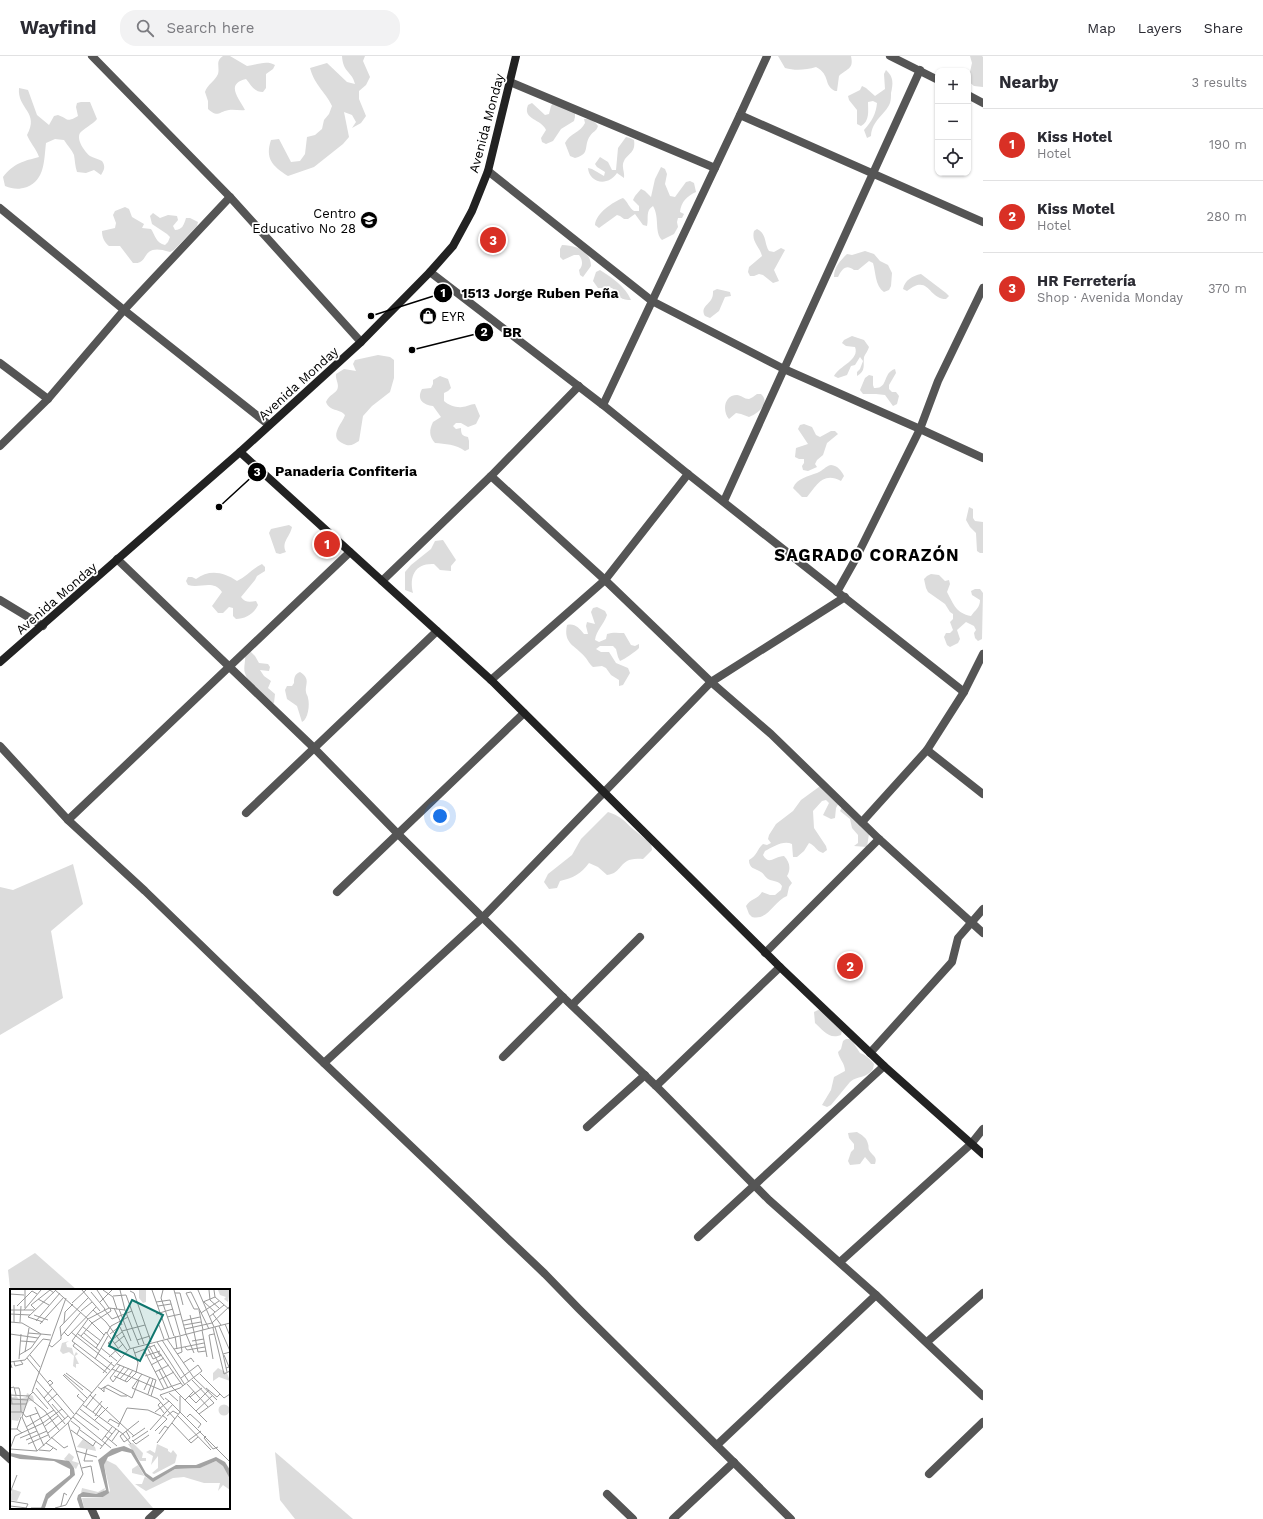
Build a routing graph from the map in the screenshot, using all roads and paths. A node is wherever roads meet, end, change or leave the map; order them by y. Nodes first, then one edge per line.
1 (92, 56) edge
2 (516, 56) edge
3 (766, 56) edge
4 (891, 56) edge
5 (920, 70) junction
6 (935, 78) edge
7 (510, 82) junction
8 (971, 97) edge
9 (983, 103) edge
10 (740, 115) junction
11 (715, 168) junction
12 (488, 171) junction
13 (872, 173) junction
14 (230, 197) junction
15 (0, 208) edge
16 (983, 222) edge
17 (430, 272) junction
18 (983, 288) edge
19 (652, 301) junction
20 (124, 310) junction
21 (361, 342) junction
22 (0, 362) edge
23 (784, 369) junction
24 (579, 386) junction
25 (48, 399) junction
26 (603, 405) junction
27 (270, 425) junction
28 (920, 429) junction
29 (0, 446) edge
30 (240, 452) junction
31 (983, 458) edge
32 (688, 474) junction
33 (491, 476) junction
34 (724, 501) junction
35 (350, 552) junction
36 (118, 559) junction
37 (605, 580) junction
38 (382, 581) junction
39 (837, 592) junction
40 (845, 597) junction
41 (0, 600) edge
42 (43, 626) junction
43 (437, 631) junction
44 (983, 654) edge
45 (0, 662) edge
46 (229, 667) junction
47 (491, 680) junction
48 (711, 682) junction
49 (964, 692) junction
50 (524, 713) junction
51 (0, 746) edge
52 (314, 748) junction
53 (927, 750) junction
54 (603, 792) junction
55 (983, 794) edge
56 (246, 813) dead end
57 (68, 820) junction
58 (862, 822) junction
59 (398, 834) junction
60 (879, 839) junction
61 (337, 892) dead end
62 (983, 909) edge
63 (483, 917) junction
64 (972, 922) junction
65 (983, 933) edge
66 (640, 938) dead end
67 (766, 953) junction
68 (780, 967) junction
69 (563, 997) junction
70 (572, 1005) junction
71 (870, 1053) junction
72 (503, 1057) dead end
73 (324, 1063) junction
74 (884, 1066) junction
75 (645, 1075) junction
76 (656, 1086) junction
77 (587, 1127) dead end
78 (983, 1129) edge
79 (971, 1144) junction
80 (983, 1154) edge
81 (755, 1186) junction
82 (698, 1237) dead end
83 (840, 1262) junction
84 (983, 1293) edge
85 (876, 1295) junction
86 (927, 1342) junction
87 (983, 1396) edge
88 (983, 1422) edge
89 (717, 1445) junction
90 (0, 1450) edge
91 (10, 1459) edge
92 (734, 1462) junction
93 (929, 1474) dead end
94 (607, 1494) dead end
95 (91, 1509) edge
96 (160, 1509) edge
97 (96, 1519) edge
98 (148, 1519) edge
99 (633, 1519) edge
100 (673, 1519) edge
101 (791, 1519) edge

1 - 14 street
2 - 7 street, Avenida Monday
3 - 10 street
4 - 5 street
5 - 6 street
5 - 13 street
7 - 11 street
7 - 12 street, Avenida Monday
8 - 9 street
10 - 11 street
10 - 13 street
11 - 19 street
12 - 17 street, Avenida Monday
12 - 19 street
13 - 16 street
13 - 23 street
14 - 20 street
14 - 21 street
15 - 20 street
17 - 21 street, Avenida Monday
17 - 24 street
18 - 28 street
19 - 23 street
19 - 26 street
20 - 25 street
20 - 27 street
21 - 27 street, Avenida Monday
22 - 25 street
23 - 28 street
23 - 34 street
24 - 26 street
24 - 33 street
25 - 29 street
26 - 32 street
27 - 30 street, Avenida Monday
28 - 31 street
28 - 39 street
30 - 35 street
30 - 36 street, Avenida Monday
32 - 34 street
32 - 37 street
33 - 37 street
33 - 38 street
34 - 39 street
35 - 38 street
35 - 46 street
36 - 42 street, Avenida Monday
36 - 46 street
37 - 47 street
37 - 48 street
38 - 43 street
39 - 40 street
40 - 48 street
40 - 49 street
41 - 42 street
42 - 45 street, Avenida Monday
43 - 47 street
43 - 52 street
44 - 49 street
46 - 52 street
46 - 57 street
47 - 50 street
48 - 54 street
48 - 58 street
49 - 53 street
50 - 54 street
50 - 59 street
51 - 57 street
52 - 56 street
52 - 59 street
53 - 55 street
53 - 58 street
54 - 63 street
54 - 67 street
57 - 73 street
58 - 60 street
59 - 61 street
59 - 63 street
60 - 64 street
60 - 67 street
62 - 64 street
63 - 69 street
63 - 73 street
64 - 65 street
64 - 71 street
66 - 70 street
67 - 68 street
68 - 71 street
68 - 76 street
69 - 70 street
69 - 72 street
70 - 75 street
71 - 74 street
73 - 89 street
74 - 79 street
74 - 81 street
75 - 76 street
75 - 77 street
76 - 81 street
78 - 79 street
79 - 80 street
79 - 83 street
81 - 82 street
81 - 83 street
83 - 85 street
84 - 86 street
85 - 86 street
85 - 89 street
86 - 87 street
88 - 93 street
89 - 92 street
90 - 91 street
92 - 100 street
92 - 101 street
94 - 99 street
95 - 97 street
96 - 98 street

